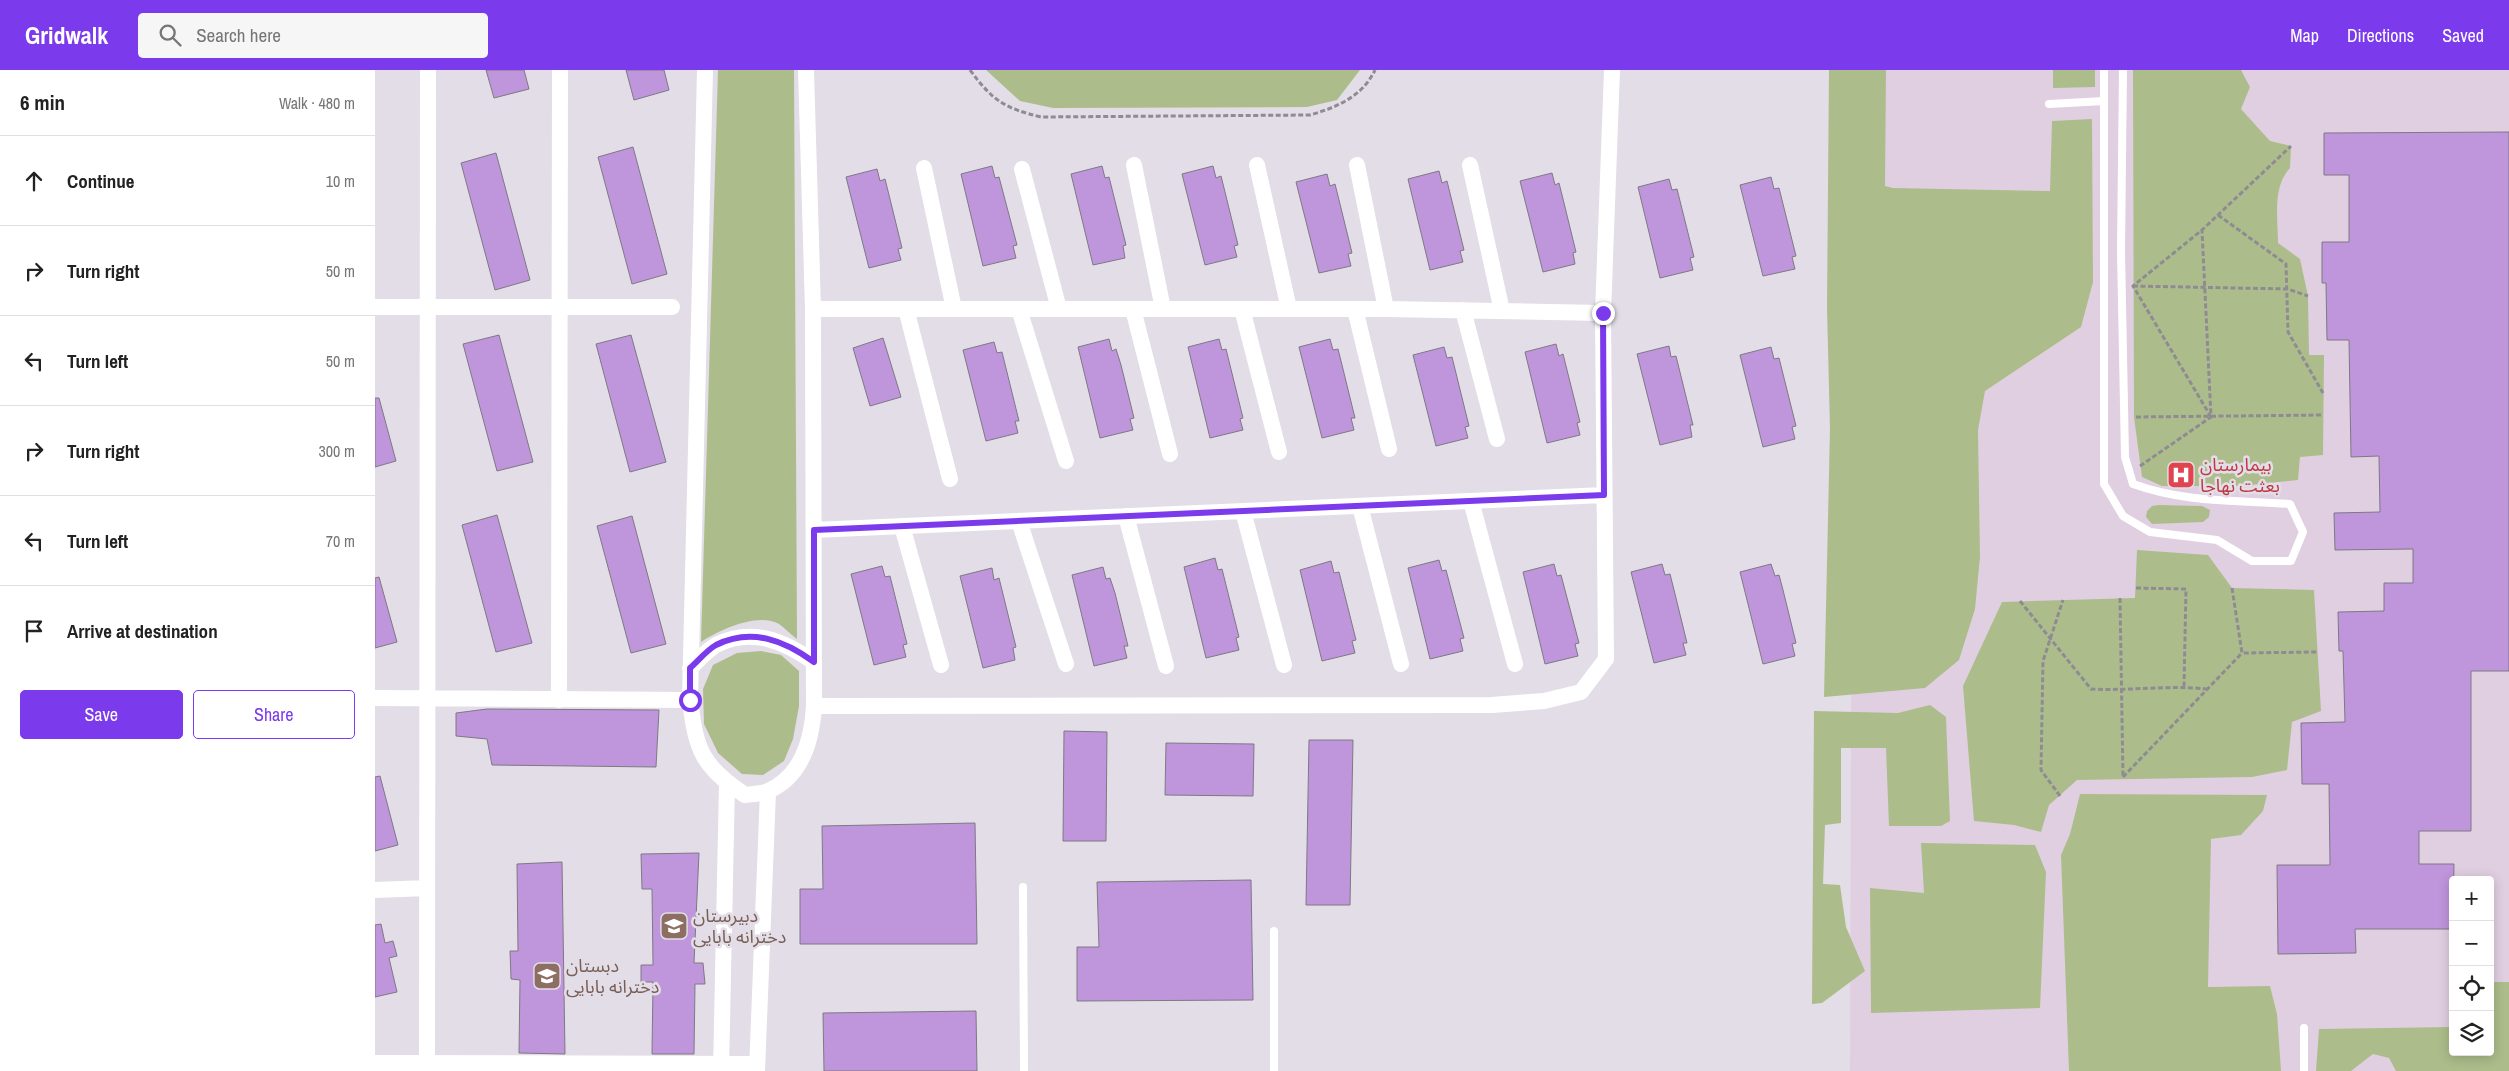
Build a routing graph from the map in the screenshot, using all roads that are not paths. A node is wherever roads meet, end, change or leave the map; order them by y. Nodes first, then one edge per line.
1 (428, 70) edge
2 (560, 70) edge
3 (705, 70) edge
4 (807, 70) edge
5 (1612, 70) edge
6 (2104, 70) edge
7 (2123, 70) edge
8 (2104, 102) junction
9 (2049, 104) dead end
10 (1134, 165) dead end
11 (1257, 165) dead end
12 (1357, 165) dead end
13 (1470, 165) dead end
14 (924, 168) dead end
15 (1022, 169) dead end
16 (375, 307) edge
17 (427, 307) junction
18 (559, 307) junction
19 (672, 307) dead end
20 (813, 309) junction
21 (906, 309) junction
22 (954, 309) junction
23 (1019, 309) junction
24 (1059, 309) junction
25 (1133, 309) junction
26 (1163, 309) junction
27 (1242, 309) junction
28 (1289, 309) junction
29 (1355, 309) junction
30 (1387, 309) junction
31 (1463, 310) junction
32 (1502, 311) junction
33 (1603, 313) junction
34 (1497, 439) dead end
35 (1389, 449) dead end
36 (1279, 452) dead end
37 (1170, 454) dead end
38 (1066, 461) dead end
39 (950, 479) dead end
40 (1604, 495) junction
41 (1471, 501) junction
42 (1360, 506) junction
43 (1243, 511) junction
44 (1126, 516) junction
45 (1019, 521) junction
46 (902, 526) junction
47 (814, 530) junction
48 (814, 662) junction
49 (1066, 664) dead end
50 (1401, 664) dead end
51 (1515, 664) dead end
52 (941, 665) dead end
53 (1284, 665) dead end
54 (1166, 666) dead end
55 (690, 668) junction
56 (375, 698) edge
57 (427, 699) junction
58 (559, 700) junction
59 (690, 700) junction
60 (814, 706) junction
61 (727, 783) junction
62 (768, 791) junction
63 (1023, 887) dead end
64 (427, 888) junction
65 (375, 890) edge
66 (1274, 931) dead end
67 (2304, 1028) dead end
68 (375, 1063) edge
69 (721, 1067) edge
70 (757, 1067) edge
71 (430, 1068) edge
72 (1023, 1071) edge
73 (1274, 1071) edge
74 (2304, 1071) edge

1 - 17 street
2 - 18 street
3 - 55 street
4 - 20 street
5 - 33 street
6 - 8 lane
7 - 8 lane
8 - 9 lane
10 - 26 street
11 - 28 street
12 - 30 street
13 - 32 street
14 - 22 street
15 - 24 street
16 - 17 street
17 - 18 street
17 - 57 street
18 - 19 street
18 - 58 street
20 - 21 street
20 - 47 street
21 - 22 street
21 - 39 street
22 - 23 street
23 - 24 street
23 - 38 street
24 - 25 street
25 - 26 street
25 - 37 street
26 - 27 street
27 - 28 street
27 - 36 street
28 - 29 street
29 - 30 street
29 - 35 street
30 - 31 street
31 - 32 street
31 - 34 street
32 - 33 street
33 - 40 street
40 - 41 street
40 - 60 street
41 - 42 street
41 - 51 street
42 - 43 street
42 - 50 street
43 - 44 street
43 - 53 street
44 - 45 street
44 - 54 street
45 - 46 street
45 - 49 street
46 - 47 street
46 - 52 street
47 - 48 street
48 - 55 street
48 - 60 street
55 - 59 street
56 - 57 street
57 - 58 street
57 - 64 street
58 - 59 street
59 - 61 street
60 - 62 street
61 - 62 street
61 - 69 street
62 - 70 street
63 - 72 lane
64 - 65 street
64 - 71 street
66 - 73 lane
67 - 74 lane
68 - 71 street
69 - 70 street
69 - 71 street

